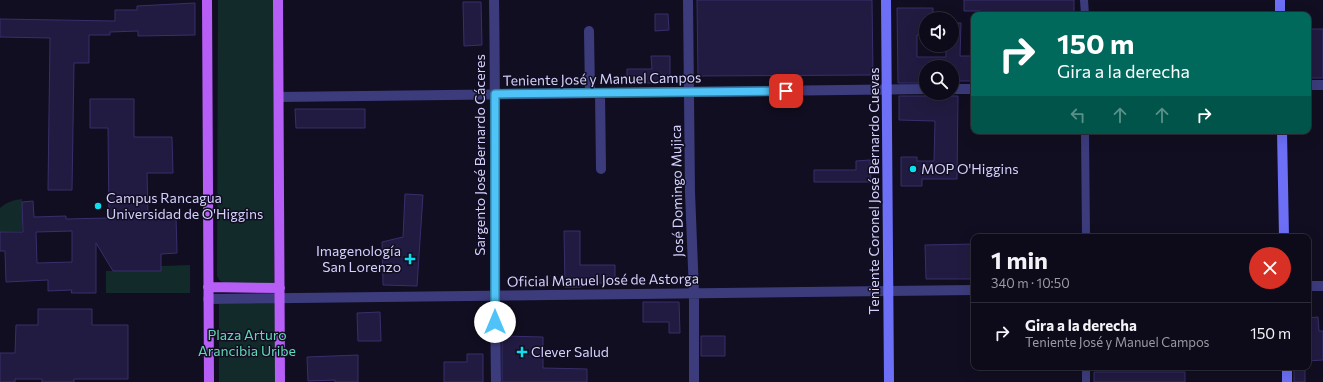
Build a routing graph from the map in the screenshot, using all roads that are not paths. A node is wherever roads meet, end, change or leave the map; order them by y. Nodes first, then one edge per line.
1 (207, 0) edge
2 (278, 0) edge
3 (494, 0) edge
4 (688, 0) edge
5 (886, 0) edge
6 (1084, 0) edge
7 (1280, 0) edge
8 (1085, 12) edge
9 (1280, 12) edge
10 (589, 31) dead end
11 (1311, 85) edge
12 (1323, 85) edge
13 (919, 89) edge
14 (959, 89) edge
15 (971, 89) edge
16 (887, 90) junction
17 (689, 92) junction
18 (595, 93) junction
19 (495, 94) junction
20 (279, 97) junction
21 (1085, 134) edge
22 (1282, 134) edge
23 (601, 169) dead end
24 (1086, 234) edge
25 (1284, 234) edge
26 (1311, 286) edge
27 (1323, 286) edge
28 (208, 287) junction
29 (971, 290) edge
30 (889, 291) junction
31 (280, 293) junction
32 (694, 293) junction
33 (495, 296) junction
34 (208, 299) junction
35 (1086, 370) edge
36 (1287, 370) edge
37 (209, 382) edge
38 (280, 382) edge
39 (496, 382) edge
40 (694, 382) edge
41 (889, 382) edge
42 (1086, 382) edge
43 (1287, 382) edge

1 - 28 main road
2 - 20 main road
3 - 19 street, Sargento José Bernardo Cáceres
4 - 17 street, José Domingo Mujica
5 - 16 main road, Teniente Coronel José Bernardo Cuevas
6 - 8 street
7 - 9 main road
10 - 18 street
11 - 12 street
13 - 16 street, Teniente José y Manuel Campos
14 - 15 street
16 - 17 street, Teniente José y Manuel Campos
16 - 30 main road, Teniente Coronel José Bernardo Cuevas
17 - 18 street, Teniente José y Manuel Campos
17 - 32 street, José Domingo Mujica
18 - 19 street, Teniente José y Manuel Campos
18 - 23 street
19 - 20 street, Teniente José y Manuel Campos
19 - 33 street, Sargento José Bernardo Cáceres
20 - 31 main road
21 - 24 street
22 - 25 main road
26 - 27 street
28 - 31 main road
28 - 34 main road
29 - 30 street, Oficial Manuel José de Astorga
30 - 32 street, Oficial Manuel José de Astorga
30 - 41 main road, Teniente Coronel José Bernardo Cuevas
31 - 33 street, Oficial Manuel José de Astorga
31 - 34 street, Oficial Manuel José de Astorga
31 - 38 main road
32 - 33 street, Oficial Manuel José de Astorga
32 - 40 street, José Domingo Mujica
33 - 39 street, Sargento José Bernardo Cáceres
34 - 37 main road
35 - 42 street
36 - 43 main road

